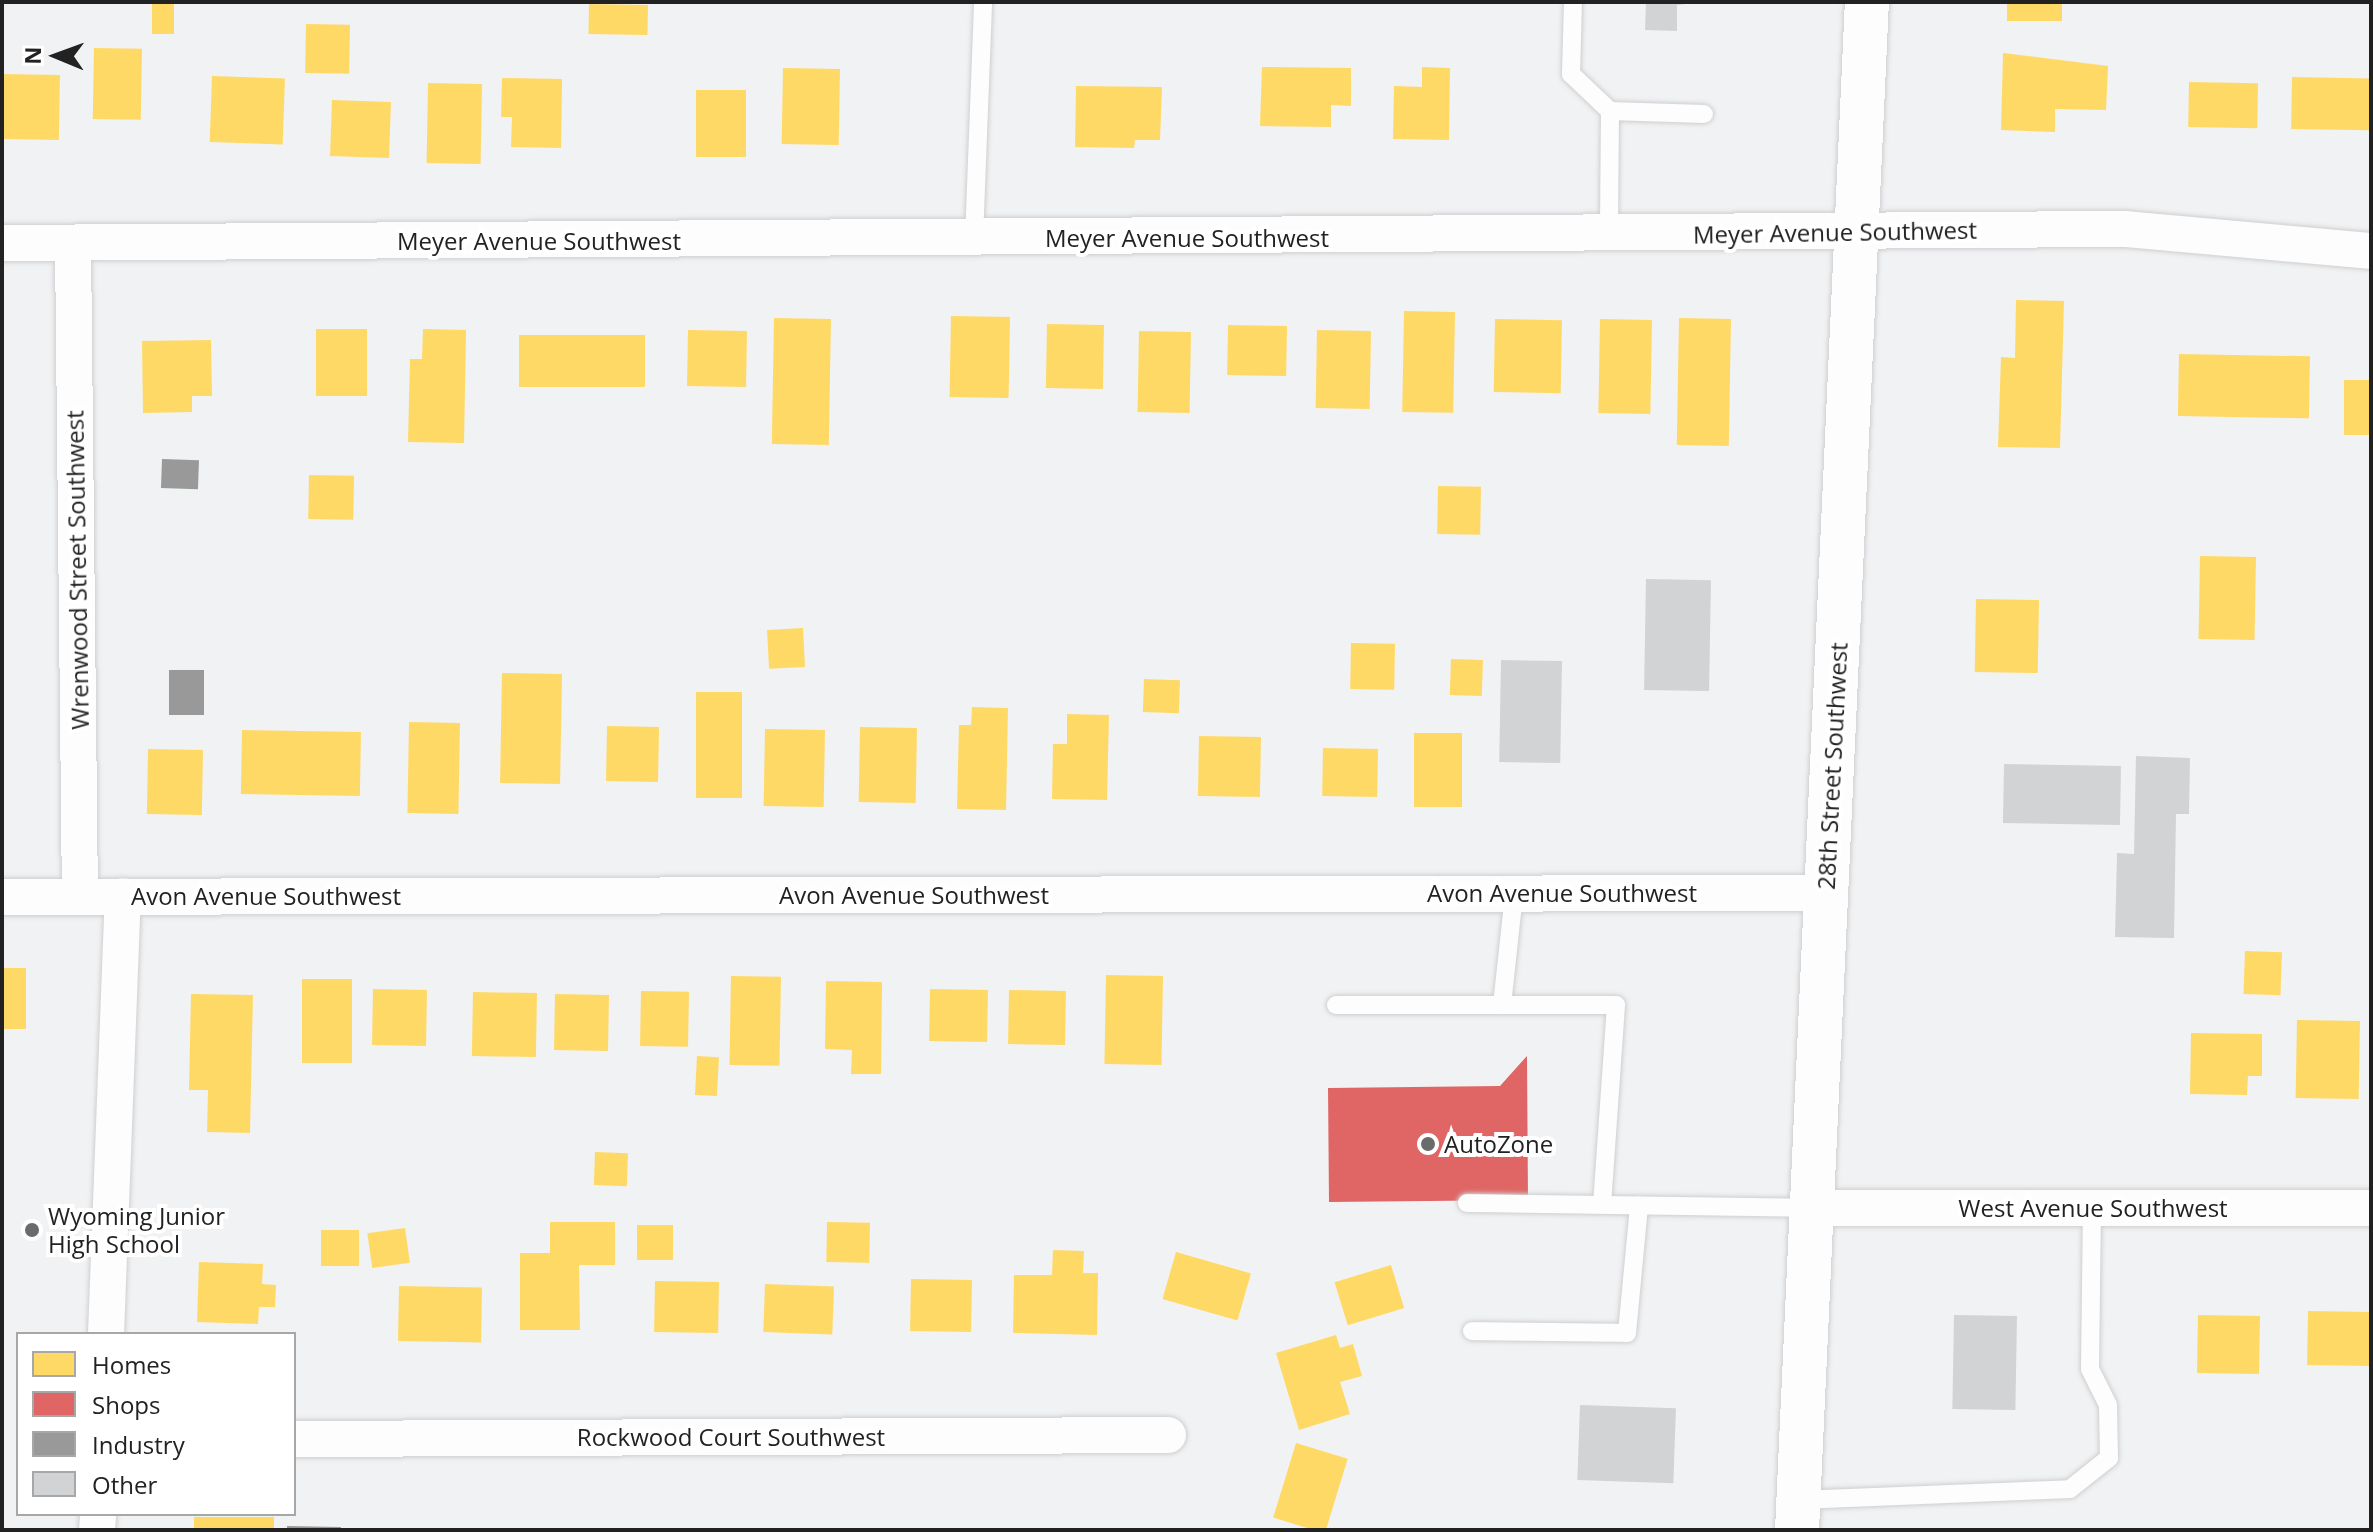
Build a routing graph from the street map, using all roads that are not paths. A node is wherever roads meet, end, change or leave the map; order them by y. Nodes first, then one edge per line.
1 (983, 2) edge
2 (1573, 2) edge
3 (1867, 2) edge
4 (1610, 111) junction
5 (1704, 114) dead end
6 (1857, 232) junction
7 (1609, 234) junction
8 (974, 239) junction
9 (2, 243) edge
10 (73, 243) junction
11 (2371, 251) edge
12 (1827, 893) junction
13 (1514, 894) junction
14 (123, 896) junction
15 (2, 897) edge
16 (80, 897) junction
17 (1336, 1005) dead end
18 (1502, 1005) junction
19 (1467, 1203) dead end
20 (1602, 1205) junction
21 (1639, 1206) junction
22 (1814, 1208) junction
23 (2092, 1208) junction
24 (2371, 1208) edge
25 (1472, 1331) dead end
26 (106, 1332) edge
27 (1168, 1435) dead end
28 (296, 1439) edge
29 (1798, 1515) edge

1 - 8 lane
2 - 4 lane
3 - 6 main road, 28th Street Southwest
4 - 5 lane
4 - 7 lane
6 - 7 street, Meyer Avenue Southwest
6 - 11 street, Meyer Avenue Southwest
6 - 12 main road, 28th Street Southwest
7 - 8 street, Meyer Avenue Southwest
8 - 10 street, Meyer Avenue Southwest
9 - 10 street, Meyer Avenue Southwest
10 - 16 street, Wrenwood Street Southwest
12 - 13 street, Avon Avenue Southwest
12 - 22 main road, 28th Street Southwest
13 - 14 street, Avon Avenue Southwest
13 - 18 lane
14 - 16 street, Avon Avenue Southwest
14 - 26 street
15 - 16 street, Avon Avenue Southwest
17 - 18 lane
18 - 20 lane
19 - 20 lane
20 - 21 lane
21 - 22 lane
21 - 25 lane
22 - 23 street, West Avenue Southwest
22 - 29 main road, 28th Street Southwest
23 - 24 street, West Avenue Southwest
23 - 29 lane
27 - 28 street, Rockwood Court Southwest

